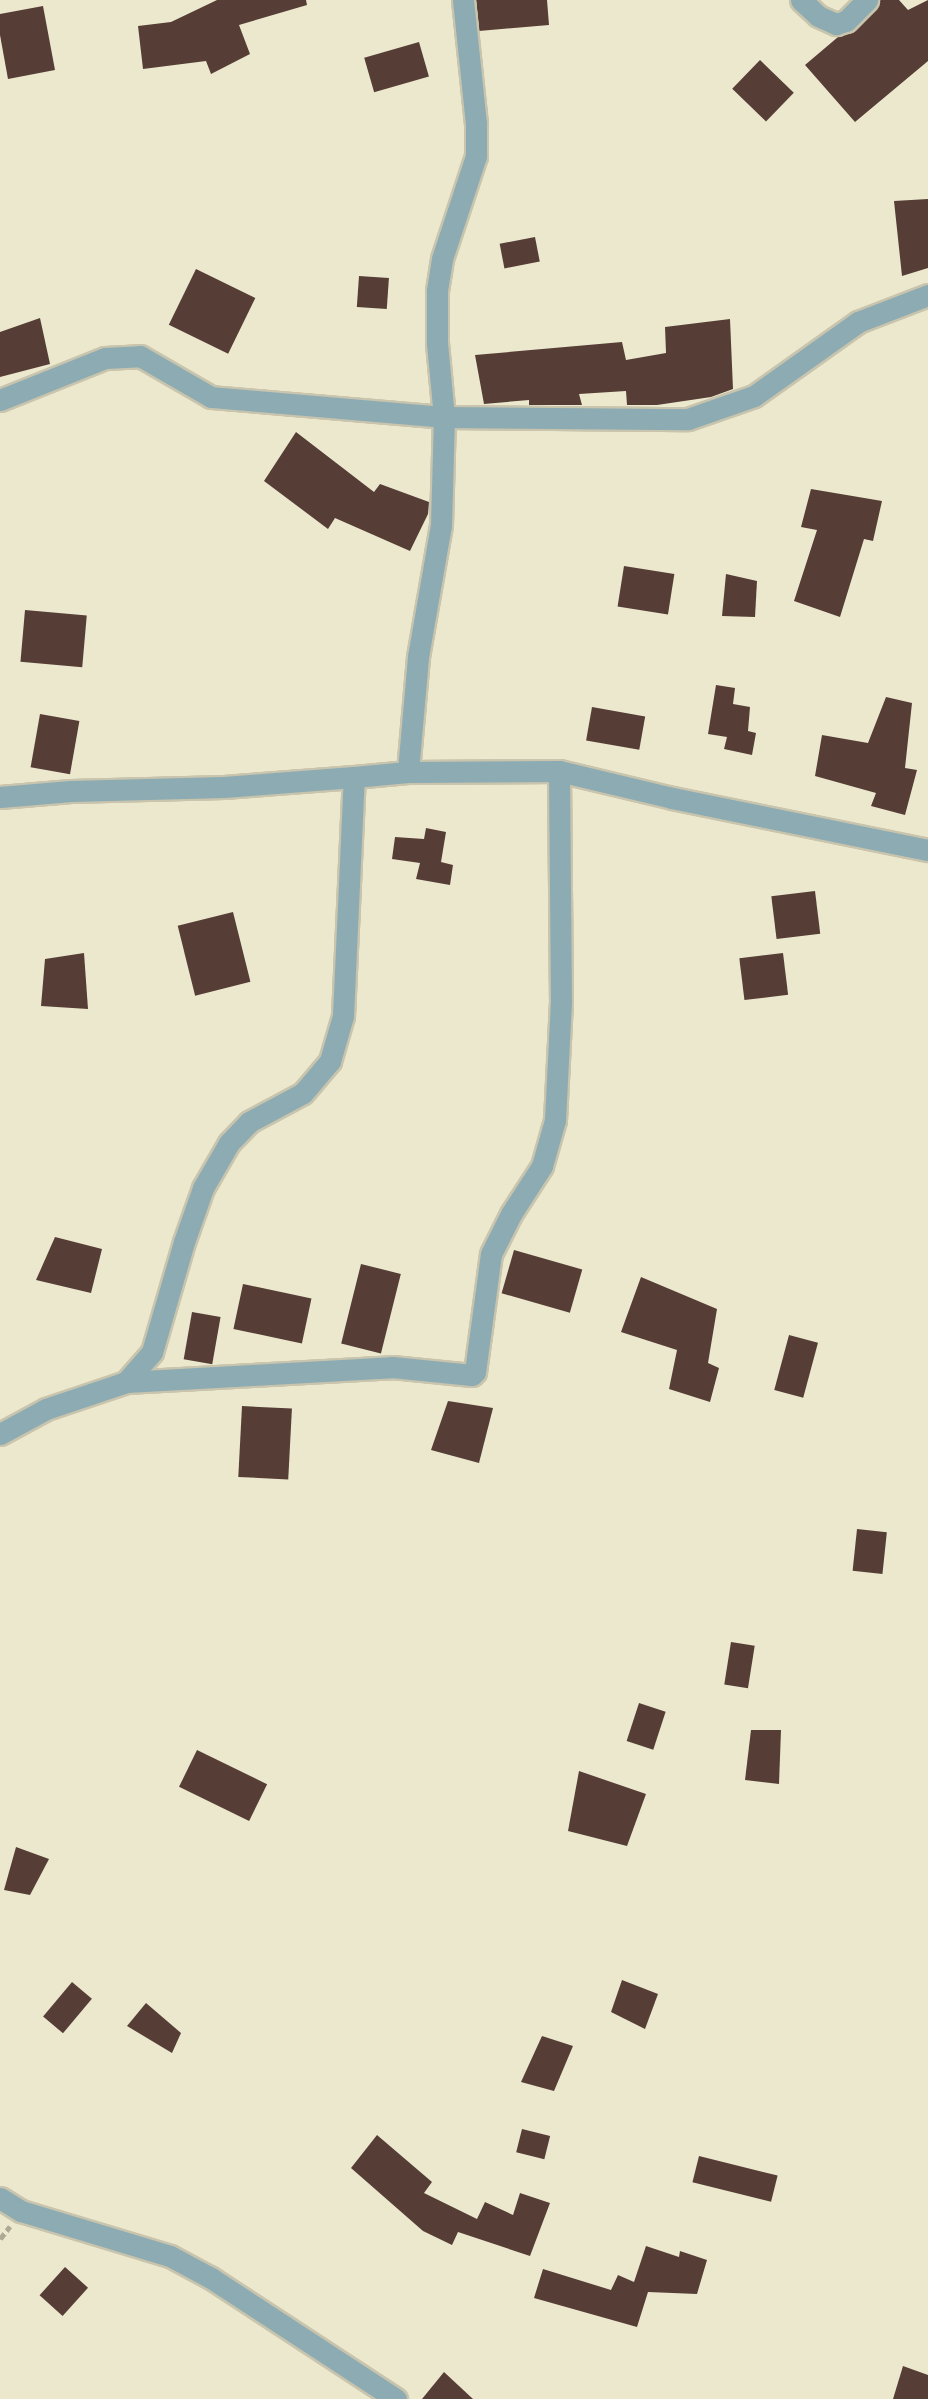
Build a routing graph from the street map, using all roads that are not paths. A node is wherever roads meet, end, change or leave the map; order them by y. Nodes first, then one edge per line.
1 (463, 0) edge
2 (801, 0) edge
3 (867, 0) edge
4 (928, 295) edge
5 (0, 400) edge
6 (444, 416) junction
7 (559, 771) junction
8 (408, 772) junction
9 (354, 777) junction
10 (0, 797) edge
11 (928, 850) edge
12 (126, 1382) junction
13 (0, 1434) edge
14 (0, 2198) edge
15 (396, 2399) edge

1 - 6 street
2 - 3 street
4 - 6 street
5 - 6 street
6 - 8 street
7 - 8 street
7 - 11 street
7 - 12 street
8 - 9 street
9 - 10 street
9 - 12 street
12 - 13 street
14 - 15 street

